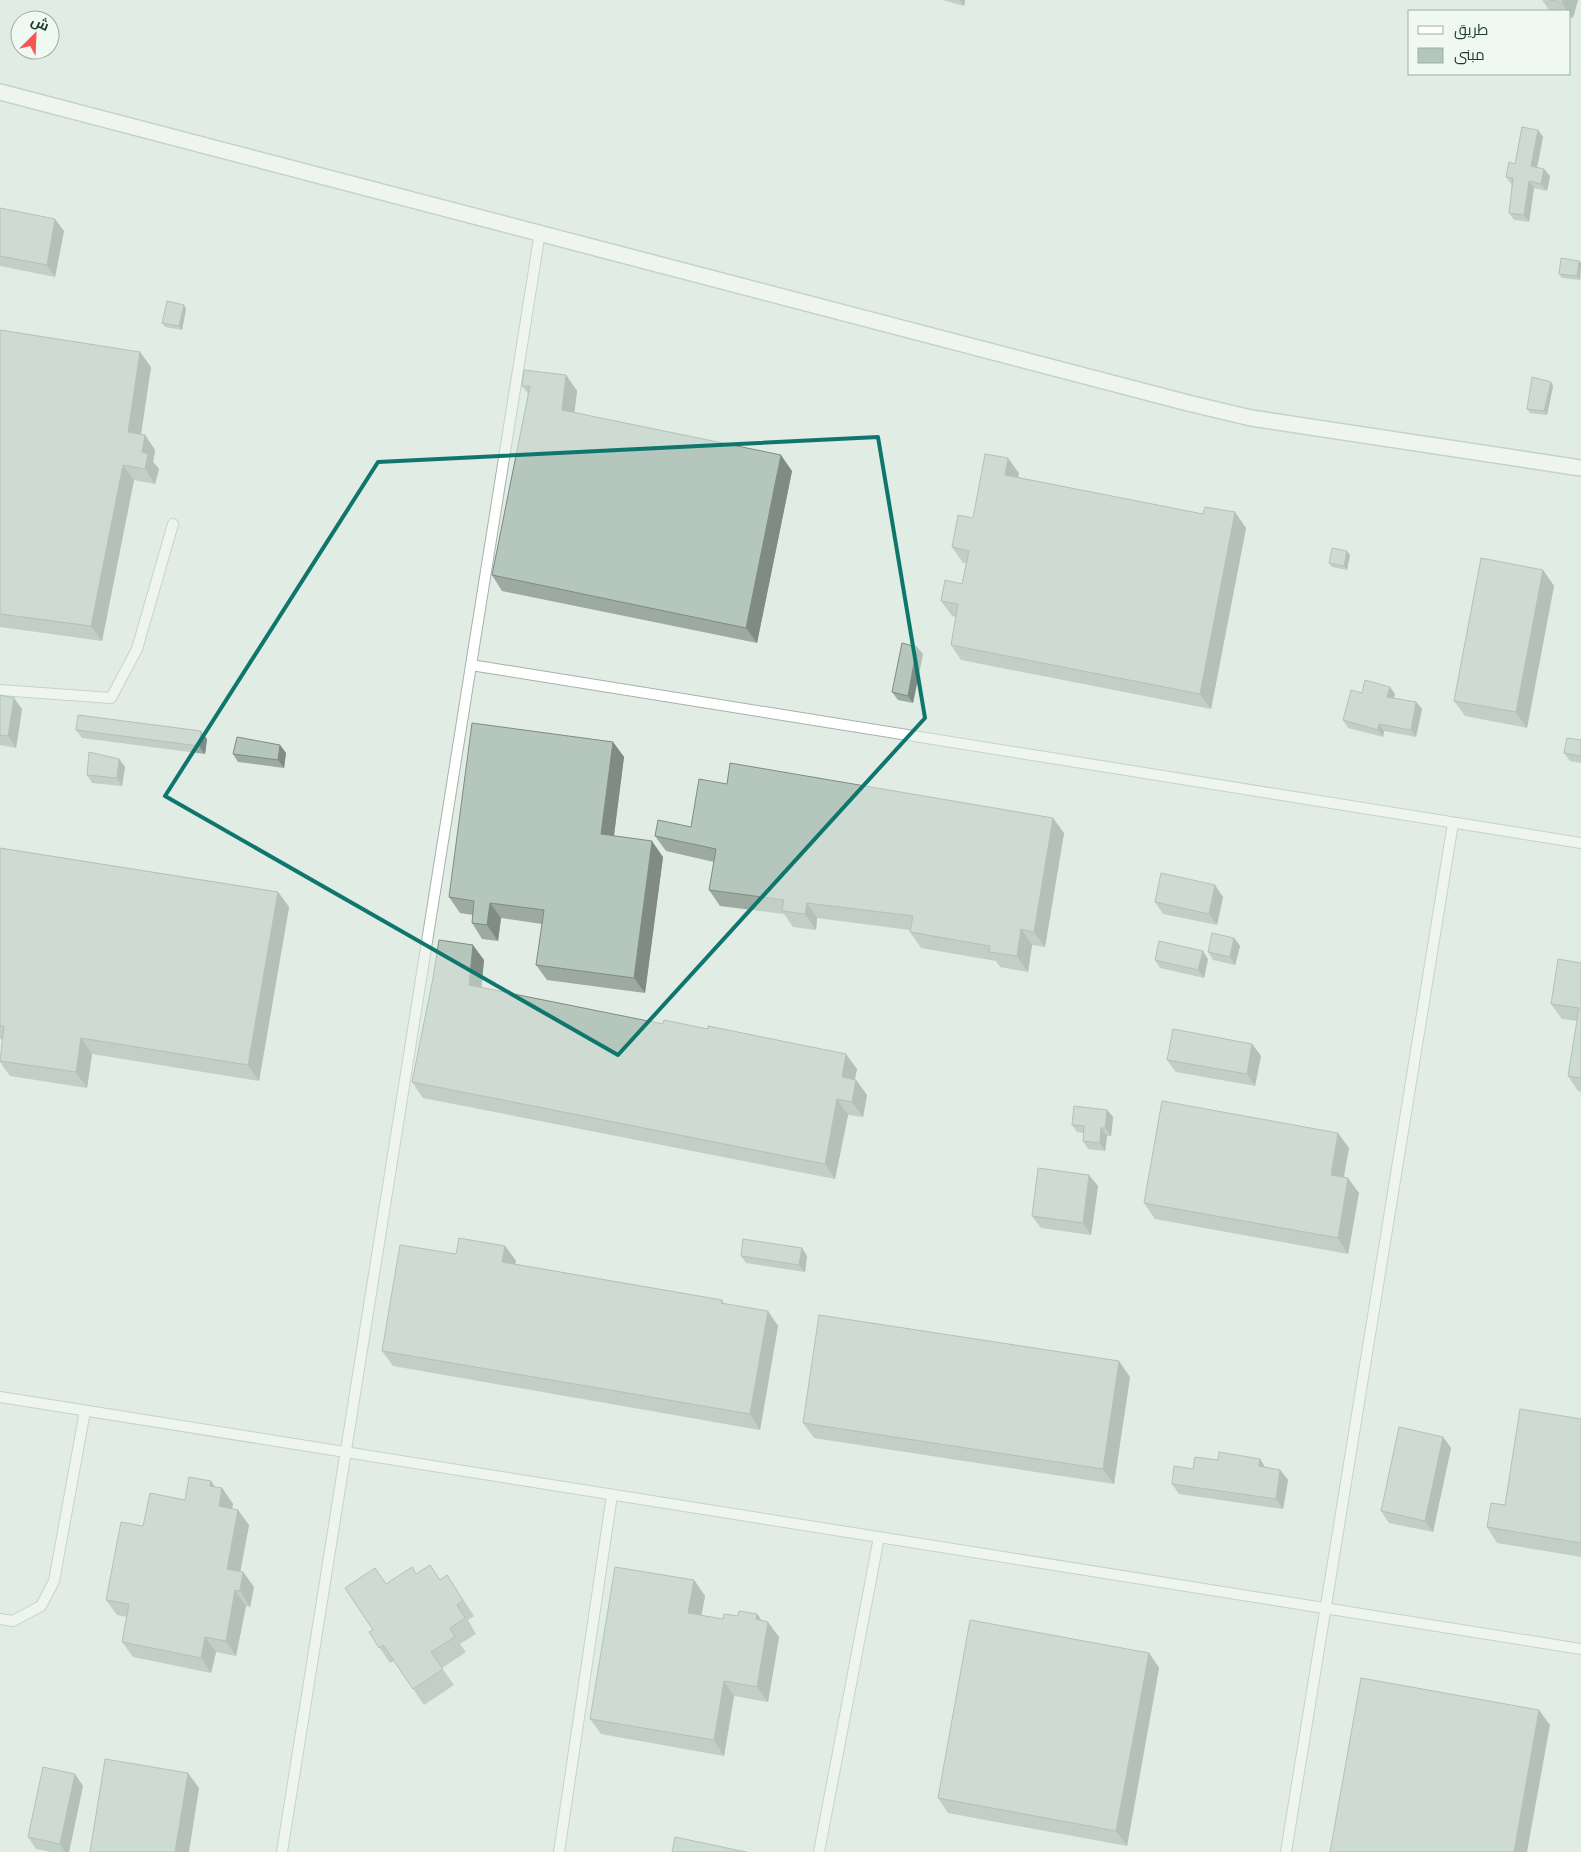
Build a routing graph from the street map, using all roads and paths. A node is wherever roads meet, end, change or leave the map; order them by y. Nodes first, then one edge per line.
1 (0, 92) edge
2 (540, 232) junction
3 (1581, 468) edge
4 (173, 524) dead end
5 (471, 665) junction
6 (0, 690) edge
7 (1453, 822) junction
8 (1581, 843) edge
9 (0, 1397) edge
10 (85, 1411) junction
11 (345, 1452) junction
12 (612, 1495) junction
13 (879, 1537) junction
14 (1326, 1608) junction
15 (0, 1619) edge
16 (1581, 1649) edge
17 (282, 1852) edge
18 (559, 1852) edge
19 (819, 1852) edge
20 (1286, 1852) edge

1 - 2 street
2 - 3 street
2 - 5 lane
4 - 6 lane
5 - 7 lane
5 - 11 lane
7 - 8 lane
7 - 14 lane
9 - 10 lane
10 - 11 lane
10 - 15 lane
11 - 12 lane
11 - 17 lane
12 - 13 lane
12 - 18 lane
13 - 14 lane
13 - 19 lane
14 - 16 lane
14 - 20 lane

